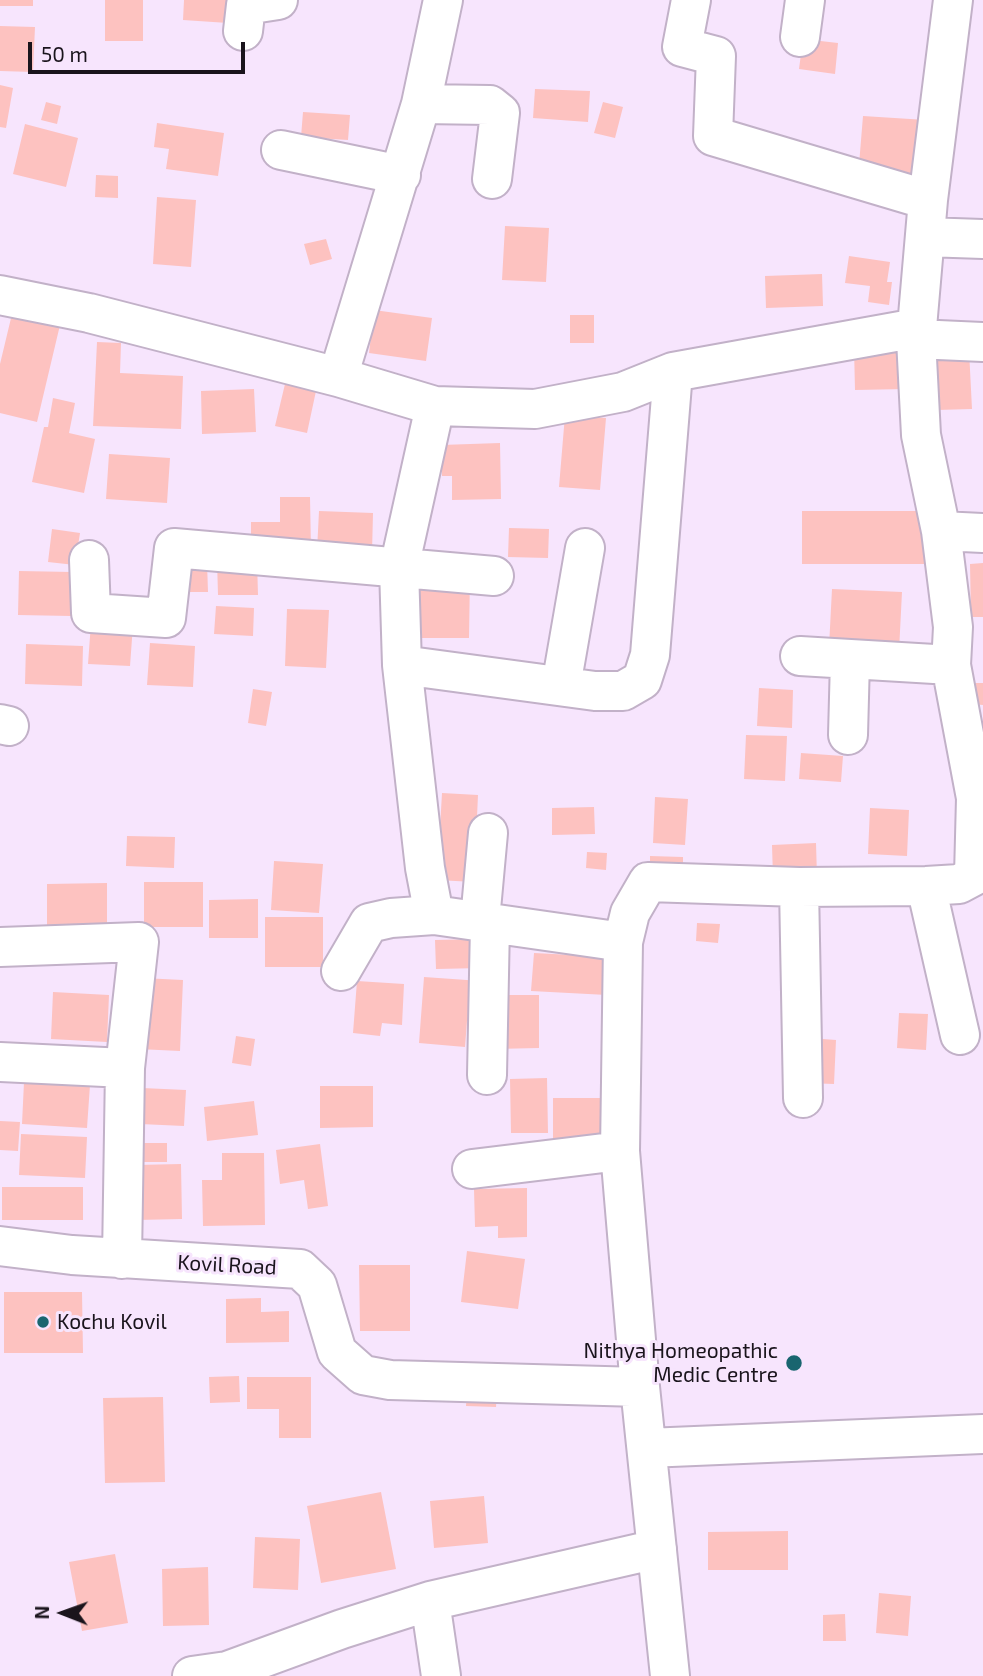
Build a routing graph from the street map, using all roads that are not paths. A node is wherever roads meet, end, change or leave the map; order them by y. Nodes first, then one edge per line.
1 (278, 0) edge
2 (443, 0) edge
3 (691, 0) edge
4 (953, 0) edge
5 (243, 31) dead end
6 (421, 104) junction
7 (281, 150) dead end
8 (401, 175) junction
9 (492, 179) dead end
10 (926, 219) junction
11 (983, 240) edge
12 (0, 295) edge
13 (917, 334) junction
14 (983, 342) edge
15 (673, 372) junction
16 (338, 377) junction
17 (435, 406) junction
18 (941, 531) junction
19 (983, 533) edge
20 (585, 548) dead end
21 (89, 560) dead end
22 (399, 568) junction
23 (494, 576) dead end
24 (968, 627) edge
25 (800, 656) dead end
26 (850, 660) junction
27 (402, 665) junction
28 (951, 665) junction
29 (561, 686) junction
30 (848, 736) dead end
31 (979, 798) edge
32 (488, 833) dead end
33 (978, 877) edge
34 (926, 886) junction
35 (799, 887) junction
36 (434, 915) junction
37 (485, 922) junction
38 (623, 942) junction
39 (0, 947) edge
40 (341, 971) dead end
41 (960, 1035) dead end
42 (0, 1062) edge
43 (125, 1068) junction
44 (487, 1075) dead end
45 (803, 1098) dead end
46 (620, 1151) junction
47 (472, 1169) dead end
48 (0, 1246) edge
49 (122, 1259) junction
50 (640, 1387) junction
51 (983, 1434) edge
52 (647, 1448) junction
53 (657, 1549) junction
54 (430, 1601) junction
55 (192, 1676) edge
56 (441, 1676) edge
57 (670, 1676) edge

1 - 5 street
2 - 6 street
3 - 10 street
4 - 10 street
6 - 8 street
6 - 9 street
7 - 8 street
8 - 16 street
10 - 11 street
10 - 13 street
12 - 16 street
13 - 14 street
13 - 15 street
13 - 18 street
15 - 17 street
15 - 29 street
16 - 17 street
17 - 22 street
18 - 19 street
18 - 24 street
20 - 29 street
21 - 22 street
22 - 23 street
22 - 27 street
24 - 28 street
25 - 26 street
26 - 28 street
26 - 30 street
27 - 29 street
27 - 36 street
28 - 31 street
31 - 33 street
32 - 37 street
33 - 34 street
34 - 35 street
34 - 41 street
35 - 38 street
35 - 45 street
36 - 37 street
36 - 40 street
37 - 38 street
37 - 44 street
38 - 46 street
39 - 43 street
42 - 43 street
43 - 49 street
46 - 47 street
46 - 50 street
48 - 49 street, Kovil Road
49 - 50 street, Kovil Road
50 - 52 street
51 - 52 street
52 - 53 street
53 - 54 street
53 - 57 street
54 - 55 street
54 - 56 street

